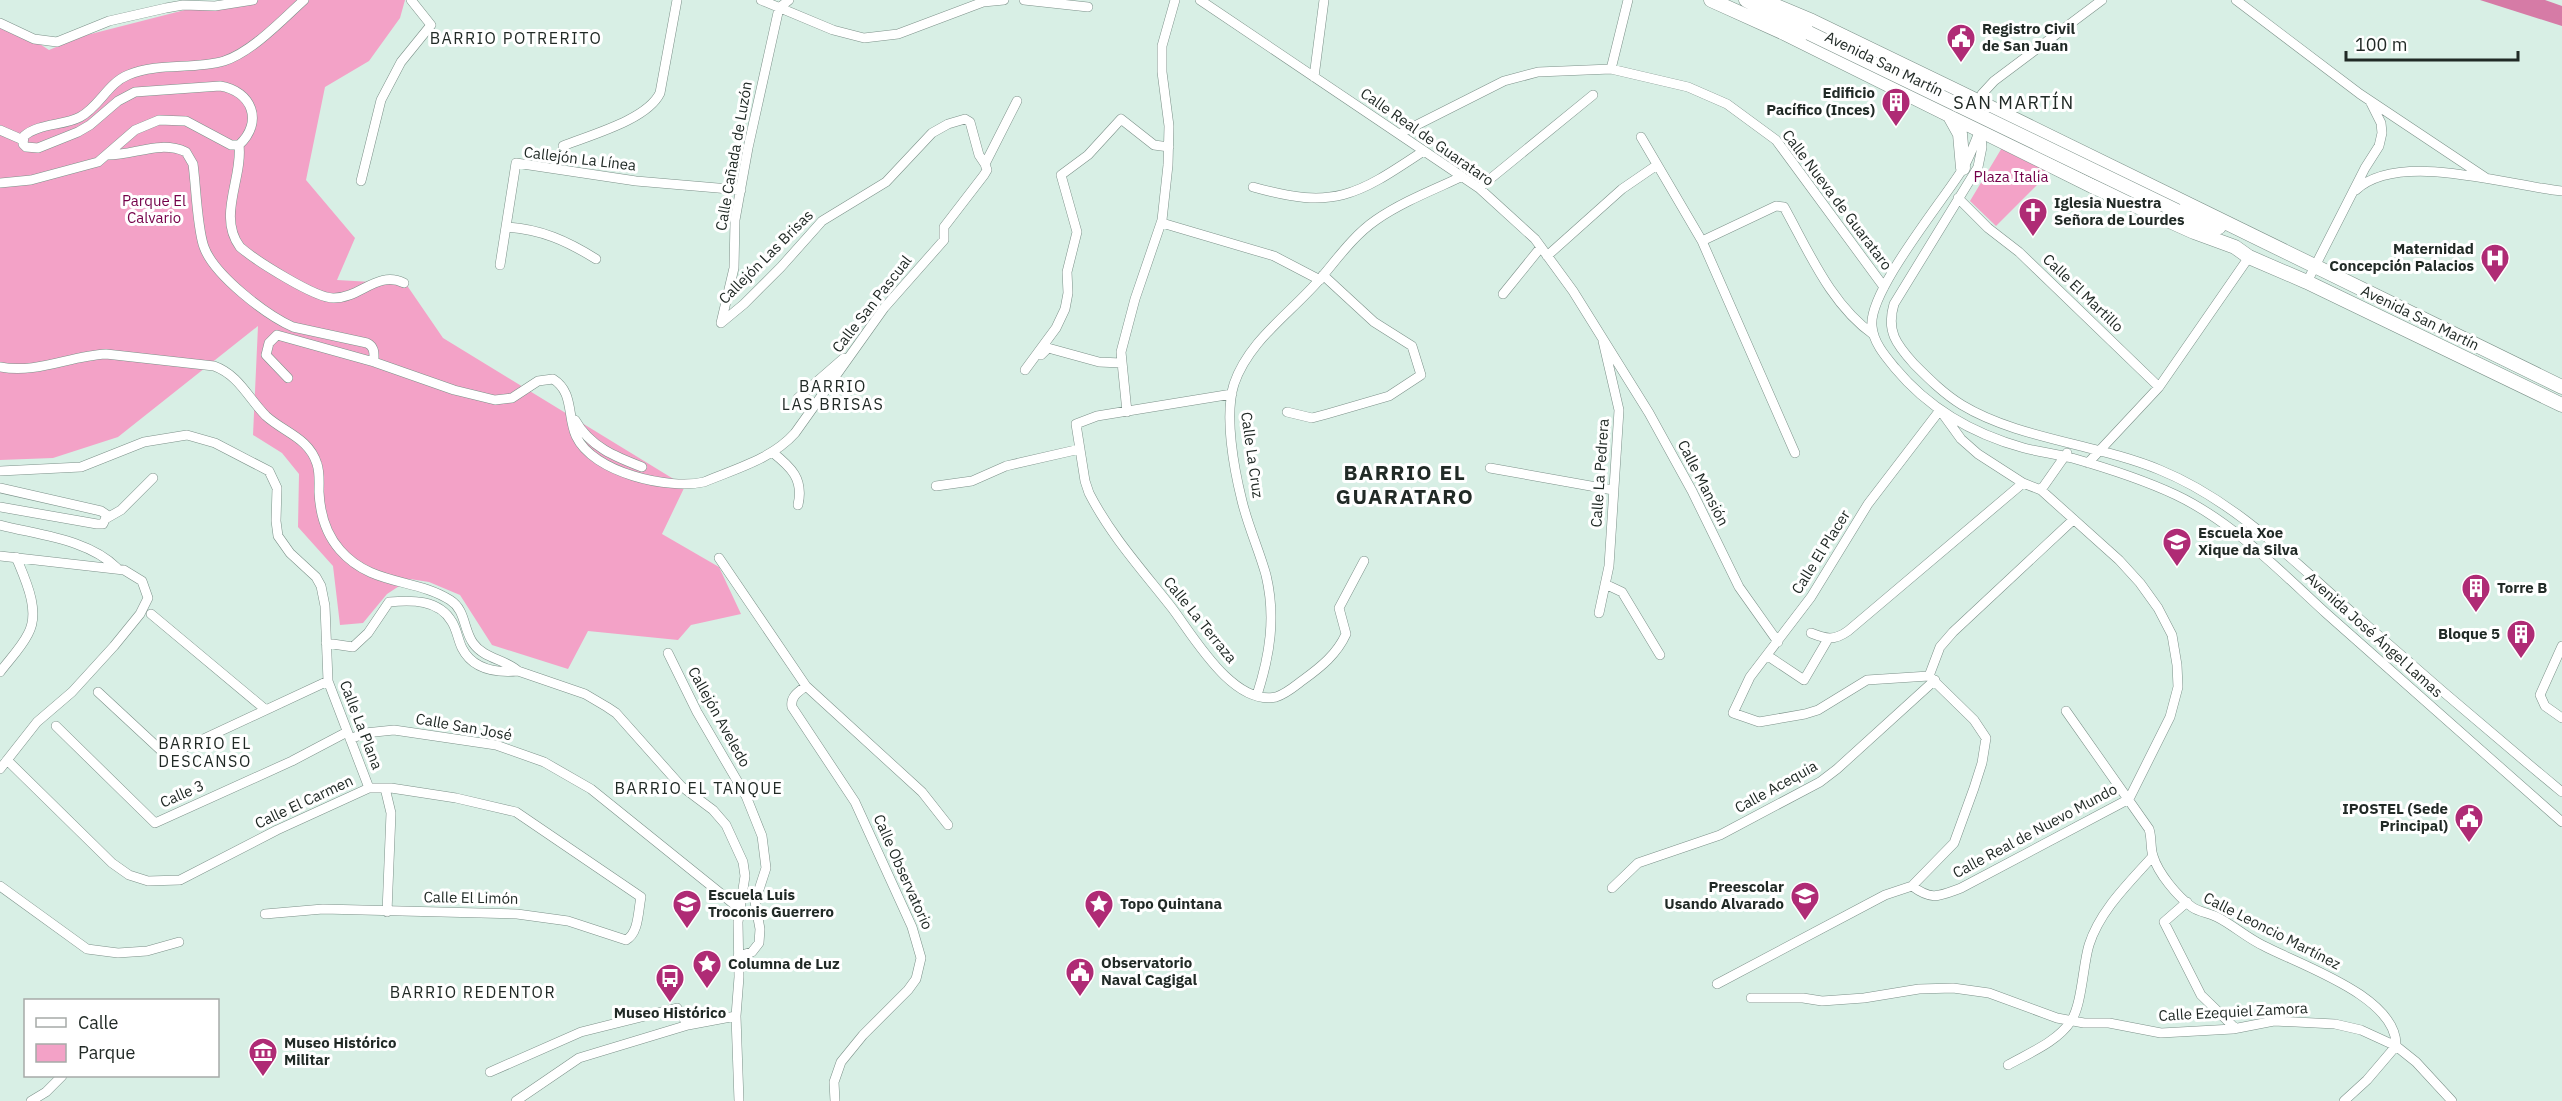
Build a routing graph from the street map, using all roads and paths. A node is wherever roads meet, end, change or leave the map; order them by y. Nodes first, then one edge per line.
1 (253, 0) edge
2 (304, 0) edge
3 (411, 0) edge
4 (677, 0) edge
5 (761, 0) edge
6 (789, 0) edge
7 (1004, 0) edge
8 (1024, 0) edge
9 (1175, 0) edge
10 (1200, 0) edge
11 (1324, 0) edge
12 (1628, 0) edge
13 (1711, 0) edge
14 (1746, 0) edge
15 (1762, 0) edge
16 (2102, 0) edge
17 (2236, 0) edge
18 (209, 2) edge
19 (1728, 6) junction
20 (1088, 7) dead end
21 (779, 8) junction
22 (0, 23) edge
23 (1790, 23) junction
24 (1611, 69) junction
25 (1314, 77) junction
26 (1593, 95) dead end
27 (2367, 99) junction
28 (1017, 101) dead end
29 (1978, 101) junction
30 (1948, 115) junction
31 (0, 130) edge
32 (1980, 130) junction
33 (1399, 134) junction
34 (1641, 138) dead end
35 (22, 140) junction
36 (239, 145) junction
37 (562, 146) dead end
38 (1169, 147) junction
39 (1422, 152) junction
40 (108, 155) junction
41 (985, 164) junction
42 (1656, 165) junction
43 (1963, 168) junction
44 (1461, 177) junction
45 (2486, 178) junction
46 (361, 181) dead end
47 (0, 183) edge
48 (1253, 187) dead end
49 (1479, 188) junction
50 (741, 190) junction
51 (2356, 190) junction
52 (2562, 191) edge
53 (1958, 198) junction
54 (2193, 219) junction
55 (1162, 223) junction
56 (506, 227) junction
57 (2254, 238) junction
58 (1702, 241) junction
59 (2235, 247) junction
60 (1544, 251) junction
61 (2249, 257) junction
62 (596, 259) dead end
63 (500, 265) dead end
64 (2314, 267) junction
65 (1321, 277) junction
66 (2307, 282) junction
67 (404, 283) dead end
68 (1884, 287) junction
69 (1503, 294) dead end
70 (721, 323) joint
71 (1874, 335) junction
72 (1602, 336) junction
73 (853, 351) junction
74 (374, 362) junction
75 (1121, 363) junction
76 (0, 367) edge
77 (288, 378) dead end
78 (2159, 387) junction
79 (2562, 387) edge
80 (1232, 394) junction
81 (798, 398) dead end
82 (2562, 405) edge
83 (1940, 410) junction
84 (1127, 412) junction
85 (1287, 412) dead end
86 (572, 415) junction
87 (2075, 444) junction
88 (1080, 449) junction
89 (2099, 449) junction
90 (772, 452) junction
91 (1795, 453) dead end
92 (2064, 456) junction
93 (2088, 463) junction
94 (642, 467) dead end
95 (1490, 468) dead end
96 (0, 471) edge
97 (153, 478) dead end
98 (2023, 483) junction
99 (936, 486) dead end
100 (0, 488) edge
101 (1613, 490) junction
102 (2041, 490) junction
103 (798, 505) dead end
104 (0, 507) edge
105 (107, 518) junction
106 (2073, 520) junction
107 (0, 525) edge
108 (0, 556) edge
109 (16, 557) junction
110 (719, 558) dead end
111 (1364, 561) dead end
112 (117, 568) junction
113 (1605, 584) junction
114 (1599, 613) dead end
115 (151, 614) dead end
116 (1811, 633) dead end
117 (1828, 639) junction
118 (1778, 642) junction
119 (326, 643) junction
120 (2562, 646) edge
121 (668, 653) dead end
122 (1660, 655) dead end
123 (1768, 656) junction
124 (518, 671) junction
125 (0, 672) edge
126 (1932, 678) junction
127 (328, 681) junction
128 (806, 686) junction
129 (98, 692) dead end
130 (1257, 695) junction
131 (266, 710) junction
132 (2066, 711) dead end
133 (2562, 718) edge
134 (56, 726) dead end
135 (348, 736) junction
136 (7, 760) junction
137 (0, 769) edge
138 (369, 788) junction
139 (385, 788) junction
140 (2562, 789) edge
141 (2129, 799) junction
142 (2562, 822) edge
143 (948, 825) dead end
144 (2153, 856) junction
145 (0, 886) edge
146 (1912, 886) junction
147 (1612, 888) dead end
148 (640, 897) joint
149 (2187, 902) junction
150 (740, 909) junction
151 (387, 912) junction
152 (265, 914) dead end
153 (180, 942) dead end
154 (738, 956) junction
155 (1717, 984) dead end
156 (1751, 998) dead end
157 (736, 1016) junction
158 (2072, 1020) junction
159 (688, 1025) junction
160 (2235, 1028) junction
161 (2396, 1046) junction
162 (2008, 1065) dead end
163 (490, 1072) dead end
164 (61, 1077) edge
165 (31, 1101) edge
166 (516, 1101) edge
167 (739, 1101) edge
168 (835, 1101) edge
169 (2344, 1101) edge
170 (2452, 1101) edge

1 - 18 street
2 - 35 street
3 - 46 street
4 - 37 street
5 - 21 street
6 - 21 street
7 - 21 street
8 - 20 street
9 - 38 street
10 - 25 street, Calle Real de Guarataro
11 - 25 street
12 - 24 street
13 - 19 main road, Avenida San Martín
14 - 23 main road
15 - 29 main road, Avenida San Martín
16 - 29 street
17 - 27 street
18 - 22 street
19 - 23 main road
19 - 30 main road, Avenida San Martín
21 - 50 street, Calle Cañada de Luzón
23 - 54 main road, bridge
24 - 33 street, Calle Nueva de Guarataro
24 - 68 street, Calle Nueva de Guarataro
25 - 33 street, Calle Real de Guarataro
26 - 49 street
27 - 45 street
27 - 51 street
28 - 41 street, Calle San Pascual
29 - 32 street, Avenida José Ángel Lamas
29 - 57 main road, Avenida San Martín
30 - 32 main road, Avenida San Martín
30 - 43 main road
31 - 35 street
32 - 43 street
32 - 53 street, Avenida José Ángel Lamas
32 - 59 main road, Avenida San Martín
33 - 39 street, Calle Real de Guarataro
34 - 42 street
35 - 36 street
36 - 40 street
36 - 67 street
38 - 55 street
38 - 75 street
39 - 44 street, Calle Real de Guarataro
39 - 48 street
40 - 47 street
40 - 74 street
41 - 70 street, Callejón Las Brisas
41 - 73 street, Calle San Pascual
42 - 58 street
42 - 60 street
43 - 68 street
44 - 49 street, Calle Real de Guarataro
44 - 65 street, Calle La Cruz
45 - 51 street
45 - 52 street
49 - 60 street, Calle Real de Guarataro
50 - 56 street, Callejón La Línea
50 - 70 street, Calle Cañada de Luzón
51 - 64 street
53 - 78 street, Calle El Martillo
53 - 87 street, Avenida José Ángel Lamas
54 - 57 main road
54 - 59 main road
55 - 65 street
55 - 75 street
56 - 62 street
56 - 63 street, Callejón La Línea
57 - 64 main road, Avenida San Martín
58 - 71 street
58 - 91 street
59 - 61 main road, Avenida San Martín
60 - 69 street
60 - 72 street, Calle Real de Guarataro
61 - 66 main road, Avenida San Martín
61 - 78 street
64 - 66 street
64 - 79 main road, Avenida San Martín
65 - 80 street, Calle La Cruz
65 - 85 street
66 - 82 main road, Avenida San Martín
68 - 71 street
71 - 83 street
72 - 101 street, Calle La Pedrera
72 - 118 street, Calle Mansión
73 - 81 street
73 - 90 street, Calle San Pascual
74 - 77 street
74 - 86 street, Calle San Pascual
75 - 84 street
76 - 124 street
78 - 89 street
80 - 84 street
80 - 130 street, Calle La Cruz
83 - 92 street, Avenida José Ángel Lamas
83 - 98 street, Calle Real de Nuevo Mundo
83 - 118 street, Calle El Placer
84 - 88 street, Calle La Terraza
86 - 90 street, Calle San Pascual
86 - 94 street
87 - 89 street, Avenida José Ángel Lamas
87 - 92 street
88 - 99 street
88 - 130 street, Calle La Terraza
89 - 93 street
89 - 140 street, Avenida José Ángel Lamas
90 - 103 street
92 - 93 street, Avenida José Ángel Lamas
92 - 102 street
93 - 142 street, Avenida José Ángel Lamas
95 - 101 street
96 - 119 street, Calle La Plana
97 - 105 street
98 - 102 street, Calle Real de Nuevo Mundo
98 - 117 street
100 - 105 street
101 - 113 street, Calle La Pedrera
102 - 106 street, Calle Real de Nuevo Mundo
104 - 105 street
106 - 126 street
106 - 141 street, Calle Real de Nuevo Mundo
107 - 112 street
108 - 109 street
109 - 112 street
109 - 125 street
110 - 128 street
111 - 130 street
112 - 136 street
113 - 114 street, Calle La Pedrera
113 - 122 street
115 - 131 street
116 - 117 street
117 - 123 street
118 - 123 street, Calle El Placer
119 - 124 street
119 - 127 street, Calle La Plana
120 - 133 street
121 - 154 street, Callejón Aveledo
123 - 126 street, Calle El Placer
124 - 150 street
126 - 146 street
126 - 147 street, Calle Acequia
127 - 131 street
127 - 135 street, Calle La Plana
128 - 143 street
128 - 168 street, Calle Observatorio
129 - 131 street
132 - 141 street, Calle Leoncio Martínez
134 - 135 street, Calle 3
135 - 138 street, Calle La Plana
135 - 150 street, Calle San José
136 - 137 street
136 - 138 street, Calle El Carmen
138 - 139 street, Calle El Carmen
139 - 148 street, Calle El Carmen
139 - 151 street
141 - 144 street, Calle Leoncio Martínez
141 - 146 street, Calle Real de Nuevo Mundo
144 - 149 street, Calle Leoncio Martínez
144 - 158 street
145 - 153 street
146 - 155 street
148 - 151 street, Calle El Limón
149 - 160 street
149 - 161 street, Calle Leoncio Martínez
150 - 154 street
151 - 152 street, Calle El Limón
154 - 157 street
156 - 158 street, Calle Ezequiel Zamora
157 - 159 street
157 - 167 street
158 - 160 street, Calle Ezequiel Zamora
158 - 162 street
159 - 163 street
159 - 166 street
160 - 161 street, Calle Ezequiel Zamora
161 - 169 street
161 - 170 street, Calle Ezequiel Zamora
164 - 165 street

